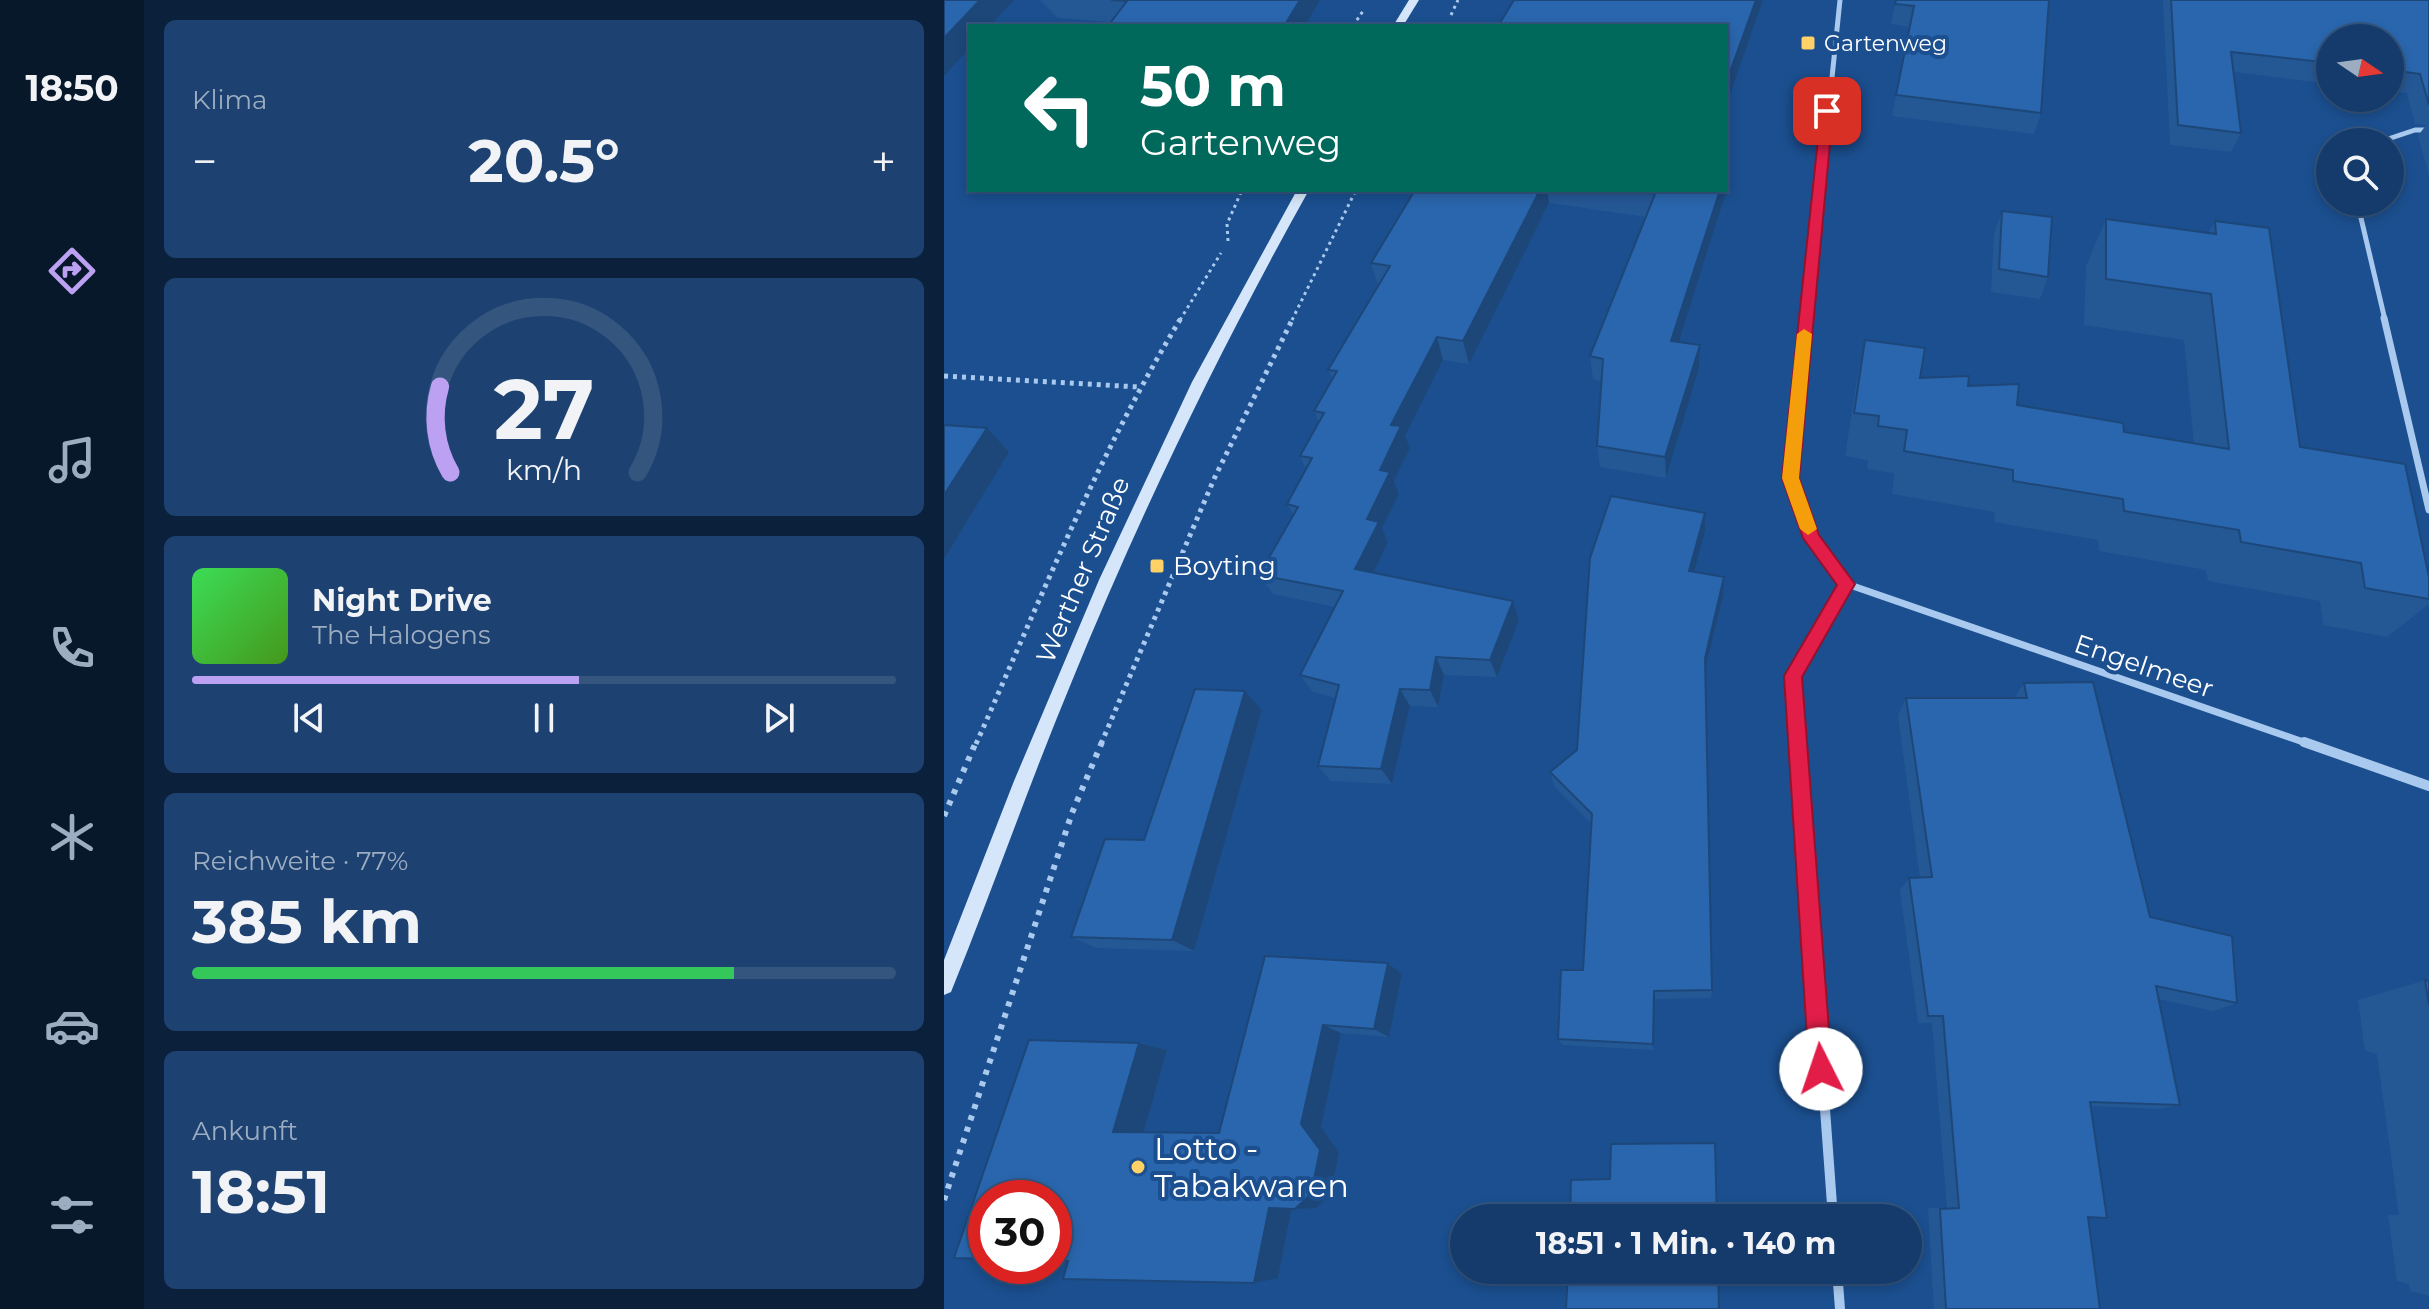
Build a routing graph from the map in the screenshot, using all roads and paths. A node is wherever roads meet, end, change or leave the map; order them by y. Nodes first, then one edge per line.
1 (1414, 0) edge
2 (1840, 0) edge
3 (1399, 24) edge
4 (2429, 130) edge
5 (2404, 134) edge
6 (1241, 192) edge
7 (1302, 192) edge
8 (1355, 192) edge
9 (2361, 216) edge
10 (944, 376) edge
11 (1139, 387) junction
12 (2429, 510) edge
13 (1847, 584) junction
14 (2429, 786) edge
15 (944, 816) edge
16 (944, 985) edge
17 (944, 1200) edge
18 (1832, 1204) edge
19 (1838, 1284) edge
20 (1840, 1309) edge

1 - 3 main road
2 - 13 street
4 - 5 street
6 - 11 path
7 - 16 main road, Werther Straße
8 - 17 path
9 - 12 street
10 - 11 path
11 - 15 path
13 - 14 street, Engelmeer
13 - 18 street
19 - 20 street

